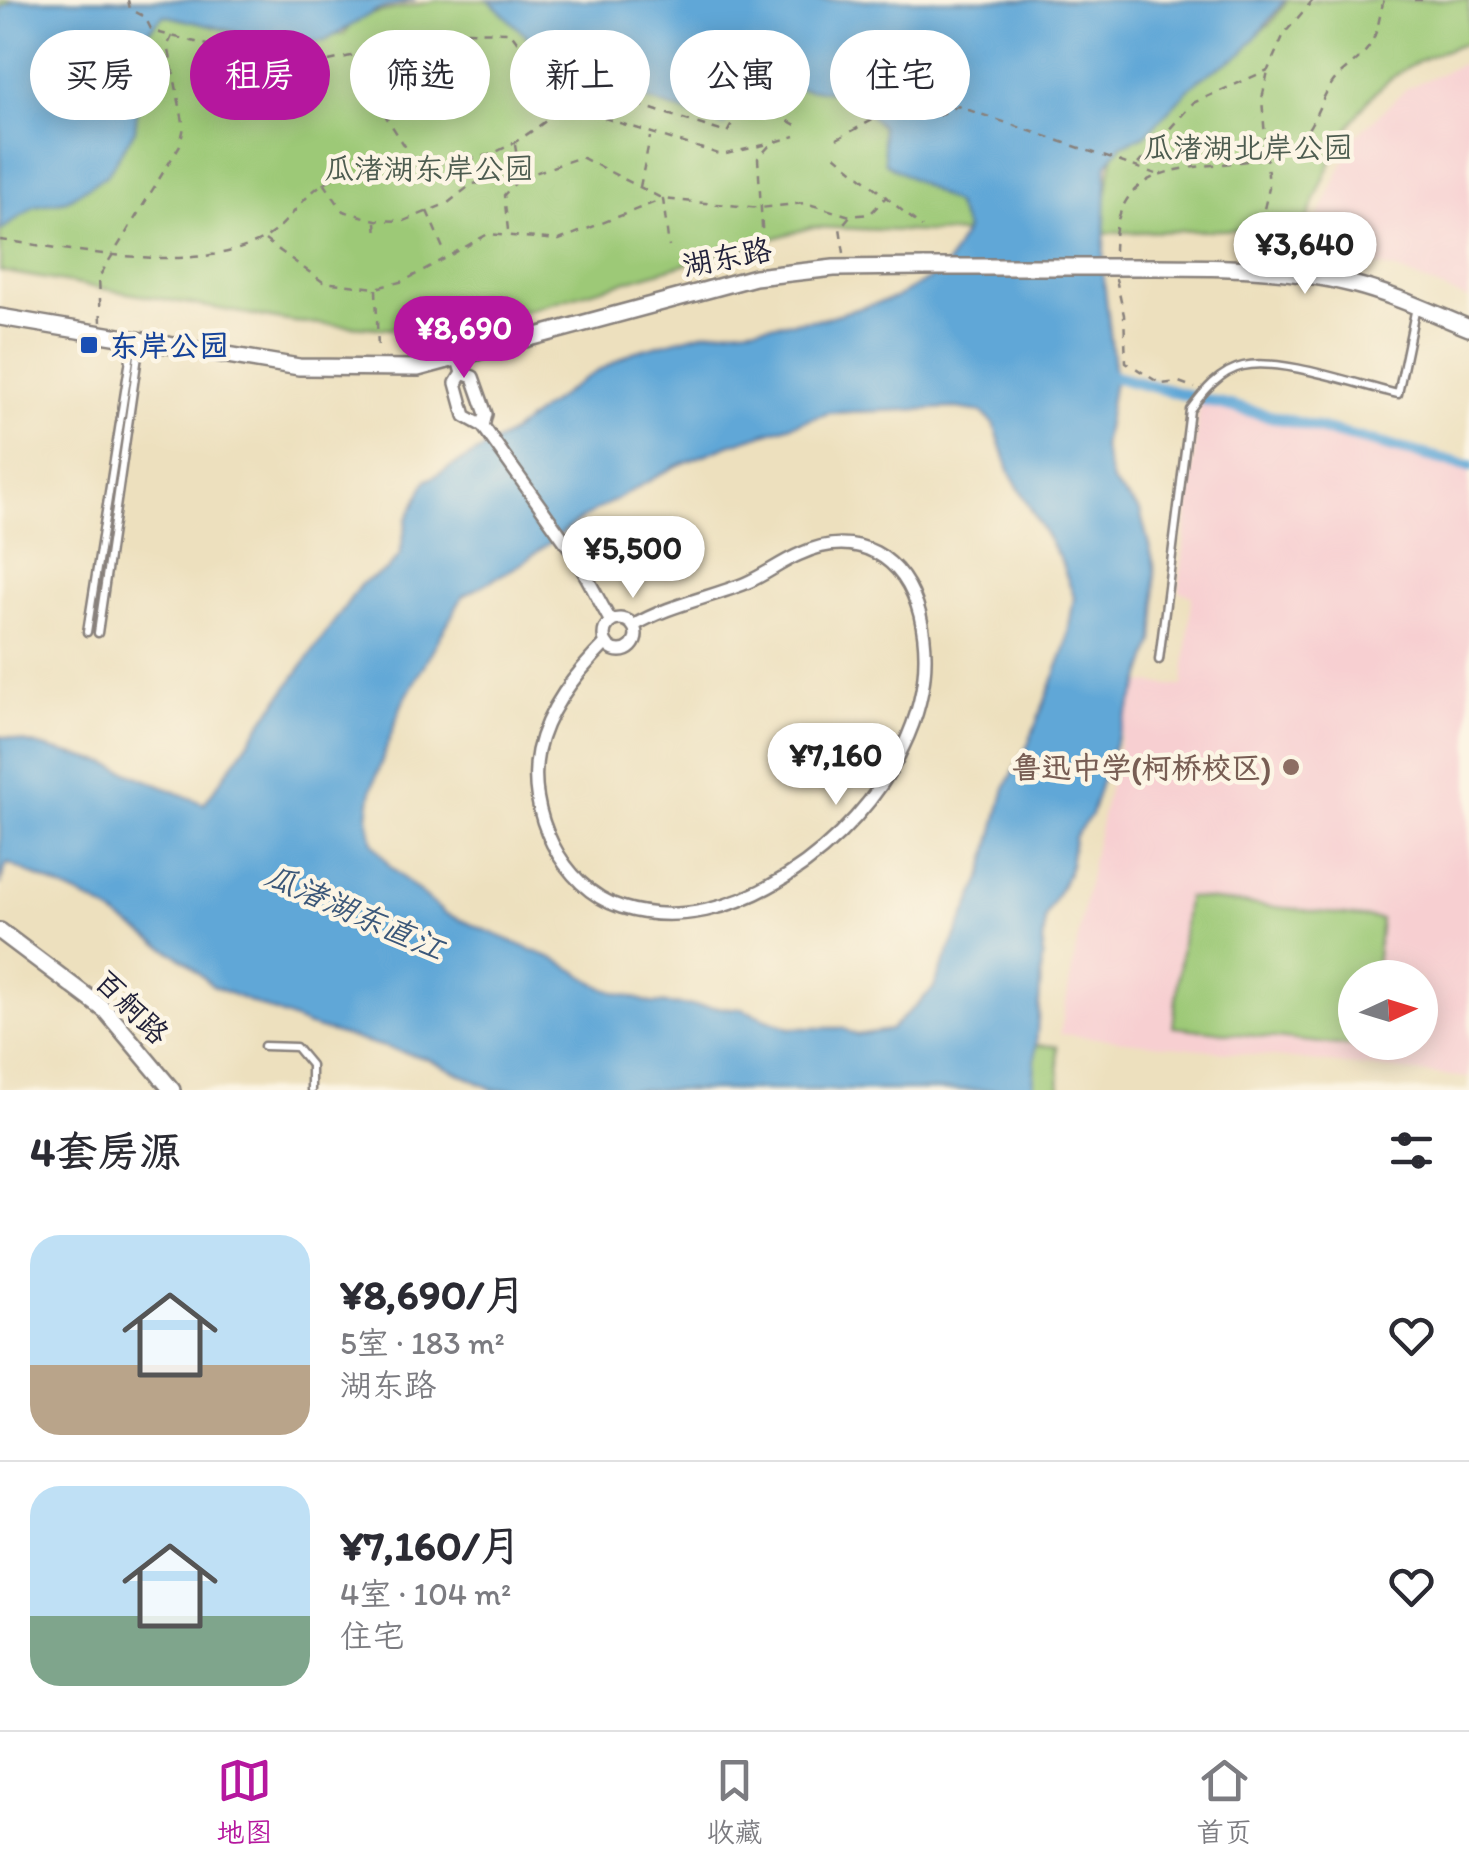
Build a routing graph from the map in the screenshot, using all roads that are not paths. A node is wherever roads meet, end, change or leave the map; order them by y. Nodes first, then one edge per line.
1 (1416, 306) junction
2 (0, 317) edge
3 (1469, 328) edge
4 (136, 340) junction
5 (460, 366) junction
6 (485, 432) junction
7 (611, 622) junction
8 (633, 626) junction
9 (87, 632) dead end
10 (98, 633) dead end
11 (606, 643) junction
12 (1159, 660) dead end
13 (2, 932) edge
14 (264, 1046) dead end
15 (172, 1090) edge
16 (311, 1090) edge

1 - 3 street, 湖东路
1 - 5 street, 湖东路, bridge
1 - 12 lane
2 - 4 street, 湖东路
4 - 5 street, 湖东路
4 - 9 lane
4 - 10 lane
5 - 6 street
5 - 6 street
6 - 7 street
7 - 8 street
7 - 11 street
8 - 11 street
8 - 11 street
13 - 15 street, 百舸路
14 - 16 lane

